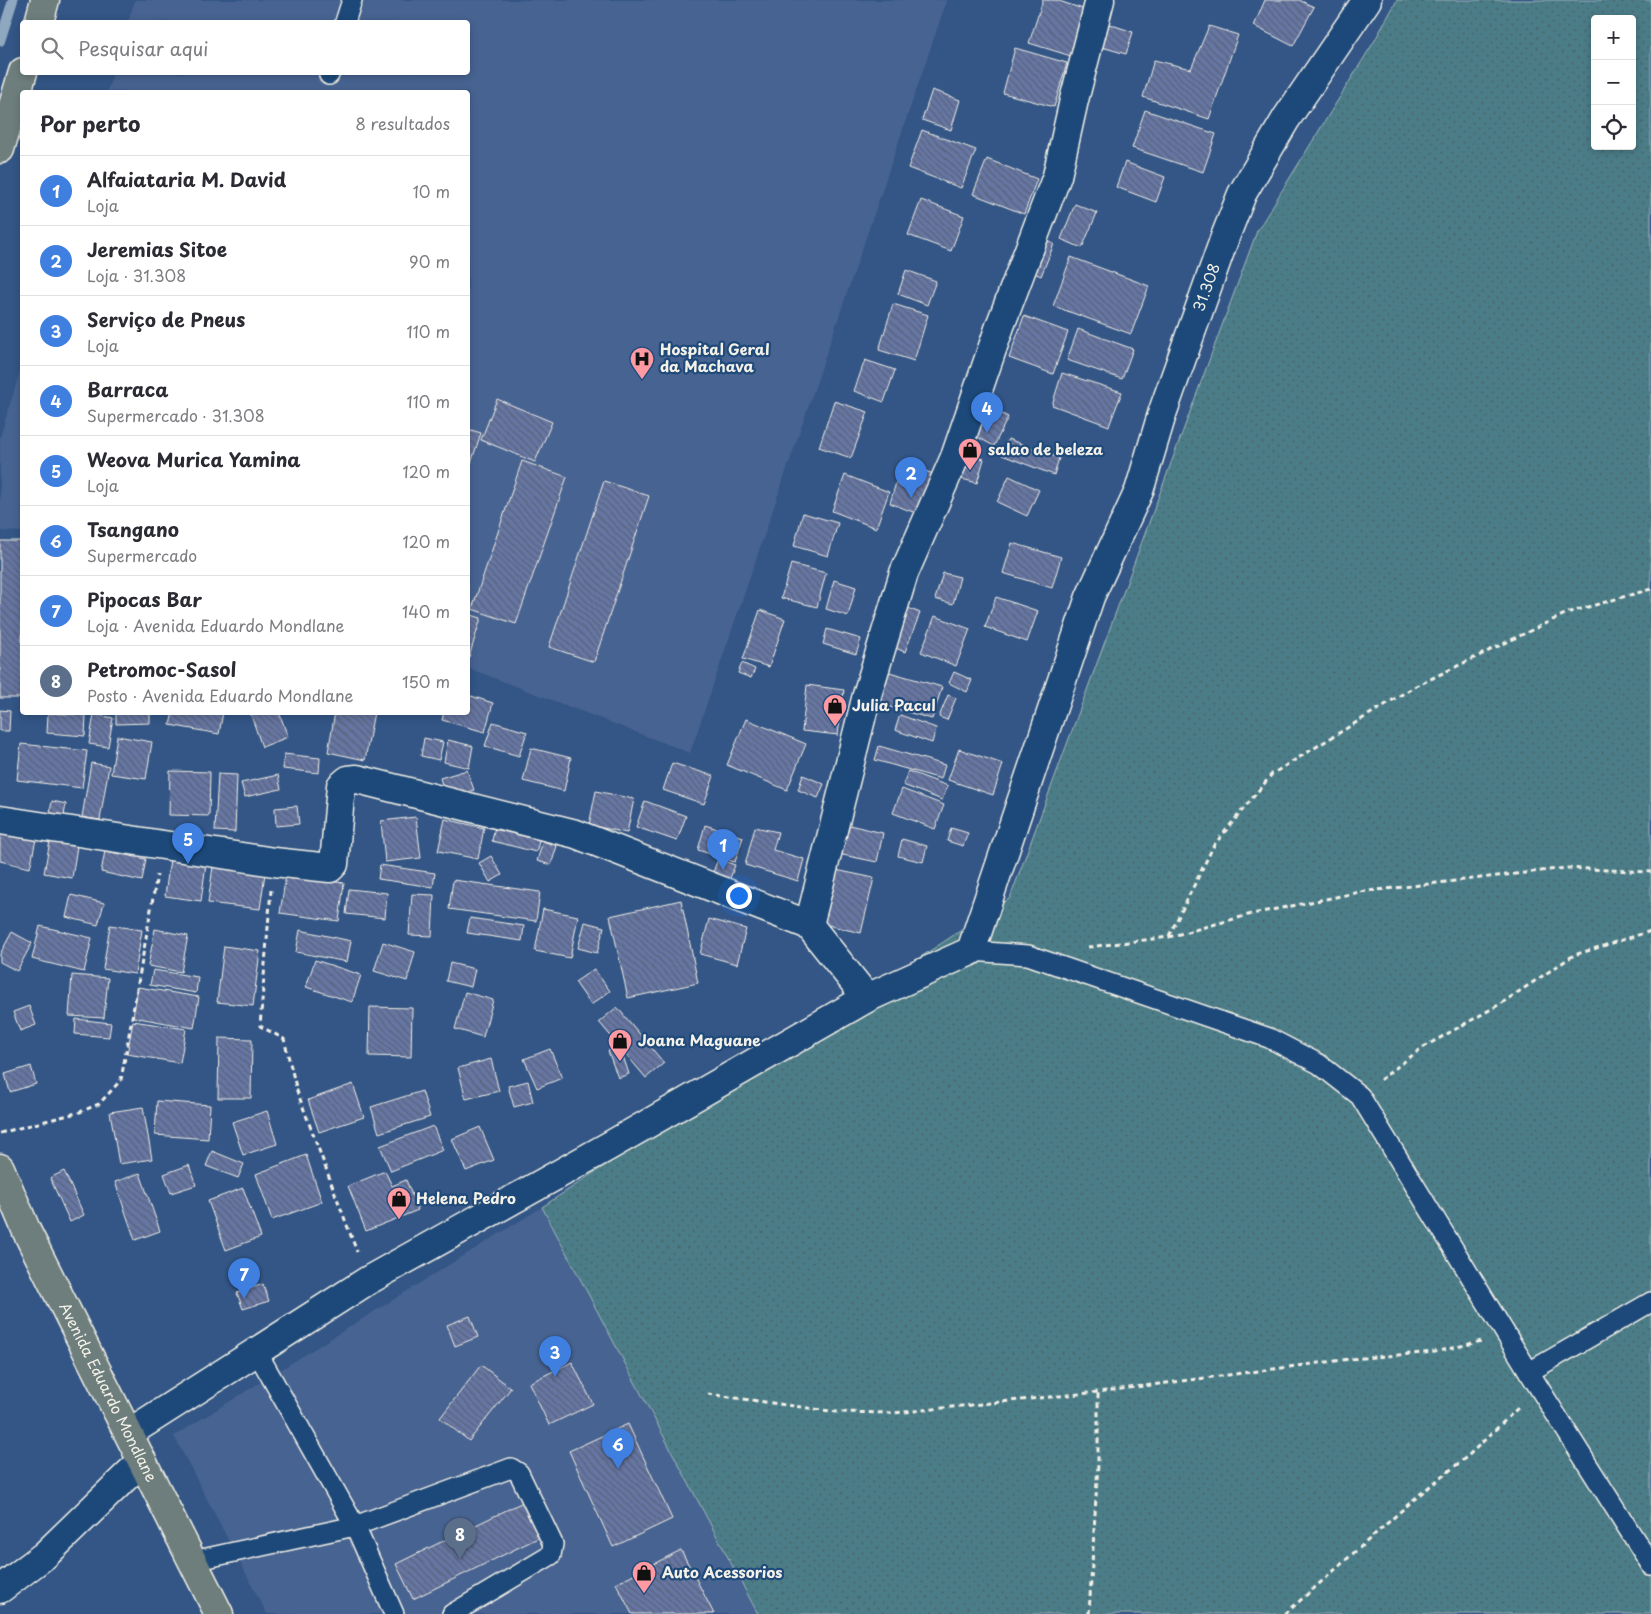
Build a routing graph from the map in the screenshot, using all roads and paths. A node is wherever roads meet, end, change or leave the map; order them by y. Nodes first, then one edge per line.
1 (46, 0) edge
2 (352, 0) edge
3 (1100, 0) edge
4 (1368, 0) edge
5 (40, 20) edge
6 (346, 20) edge
7 (22, 75) edge
8 (0, 149) edge
9 (1651, 589) edge
10 (0, 820) edge
11 (163, 845) junction
12 (274, 862) junction
13 (1651, 872) edge
14 (809, 925) junction
15 (1651, 932) edge
16 (1168, 937) junction
17 (1084, 948) dead end
18 (971, 951) junction
19 (867, 998) junction
20 (1360, 1096) junction
21 (0, 1133) edge
22 (0, 1168) edge
23 (367, 1281) junction
24 (1651, 1302) edge
25 (1507, 1336) junction
26 (258, 1352) junction
27 (1534, 1379) junction
28 (1098, 1392) junction
29 (708, 1394) dead end
30 (129, 1434) junction
31 (142, 1461) junction
32 (355, 1526) junction
33 (193, 1561) junction
34 (1651, 1565) edge
35 (0, 1589) edge
36 (219, 1614) edge
37 (394, 1614) edge
38 (452, 1614) edge
39 (1089, 1614) edge
40 (1285, 1614) edge

1 - 5 main road
2 - 6 lane
3 - 14 street
4 - 18 street, 31.308
7 - 8 main road
9 - 16 path
10 - 11 street
11 - 12 street
11 - 21 path
12 - 14 street
12 - 23 path
13 - 16 path
14 - 19 street
15 - 20 path
16 - 17 path
18 - 19 street
18 - 20 lane
19 - 23 street
20 - 25 lane
22 - 30 main road, Avenida Eduardo Mondlane
23 - 26 street
24 - 27 lane
25 - 27 lane
25 - 28 path
26 - 30 street
26 - 32 lane
27 - 34 lane
27 - 40 path
28 - 29 path
28 - 39 path
30 - 31 main road, Avenida Eduardo Mondlane
31 - 33 main road, Avenida Eduardo Mondlane
31 - 35 street
32 - 33 lane
32 - 37 lane
32 - 38 lane
33 - 36 main road, Avenida Eduardo Mondlane

